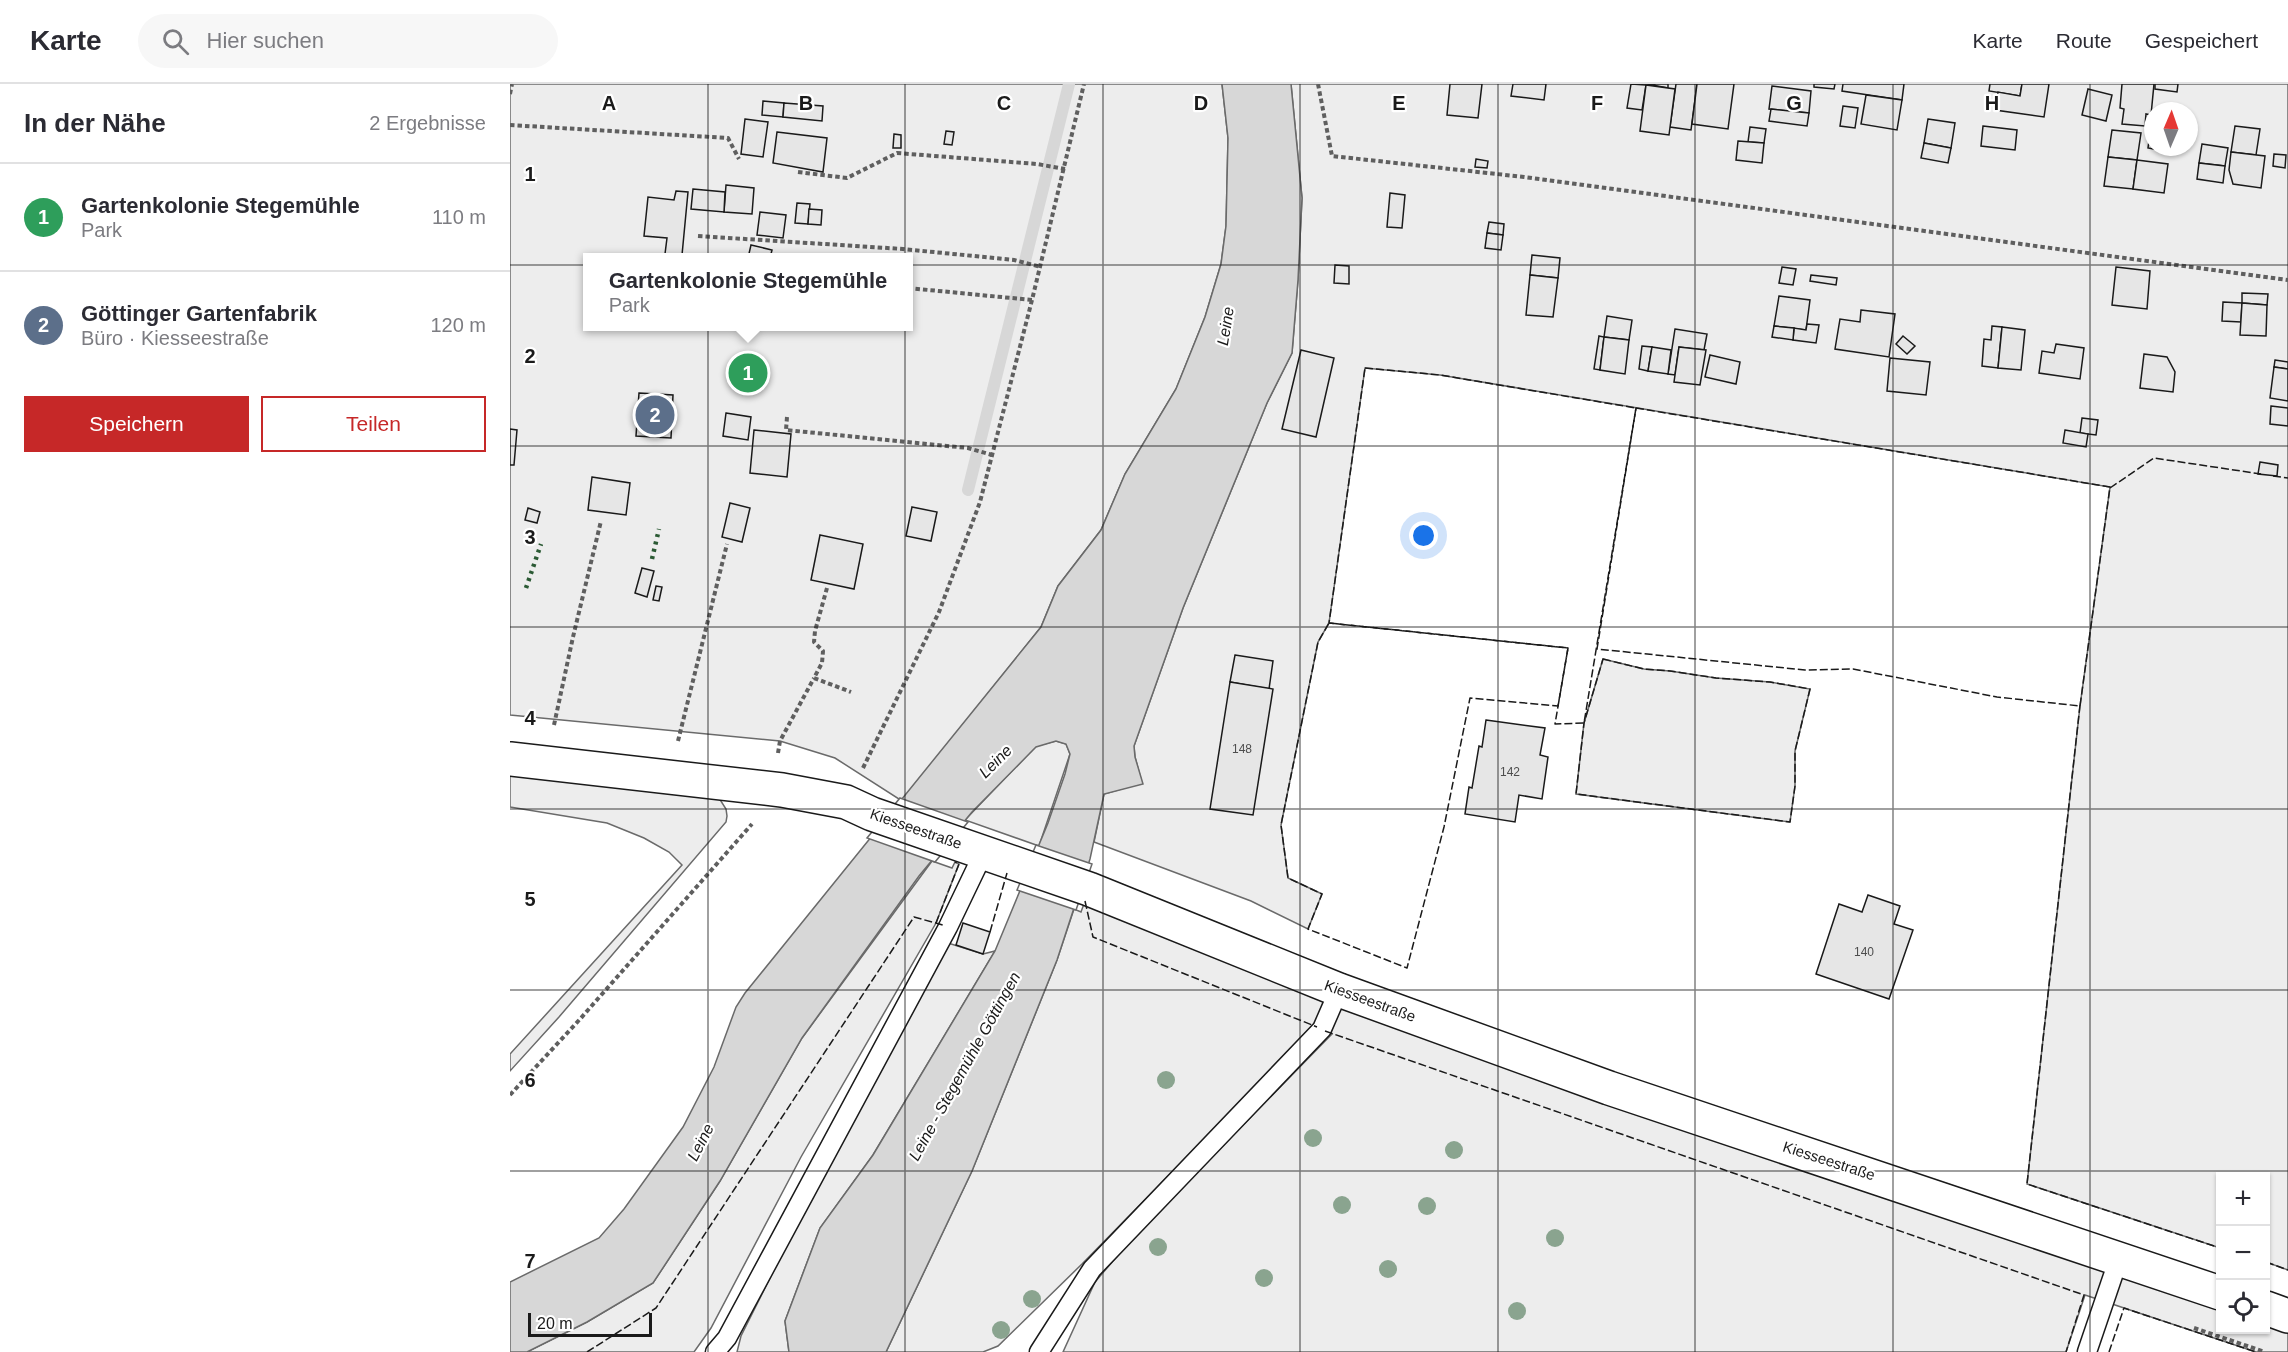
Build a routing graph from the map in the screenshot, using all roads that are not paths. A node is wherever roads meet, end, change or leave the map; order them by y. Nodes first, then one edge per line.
1 (510, 759) edge
2 (972, 848) junction
3 (1339, 990) junction
4 (2120, 1258) junction
5 (2216, 1292) edge
6 (2270, 1310) edge
7 (2288, 1316) edge
8 (715, 1352) edge
9 (1039, 1352) edge
10 (2087, 1352) edge

1 - 2 street, Kiesseestraße
2 - 3 street, Kiesseestraße
2 - 8 lane
3 - 4 street, Kiesseestraße
3 - 9 lane
4 - 5 street, Kiesseestraße
4 - 10 lane
6 - 7 street

